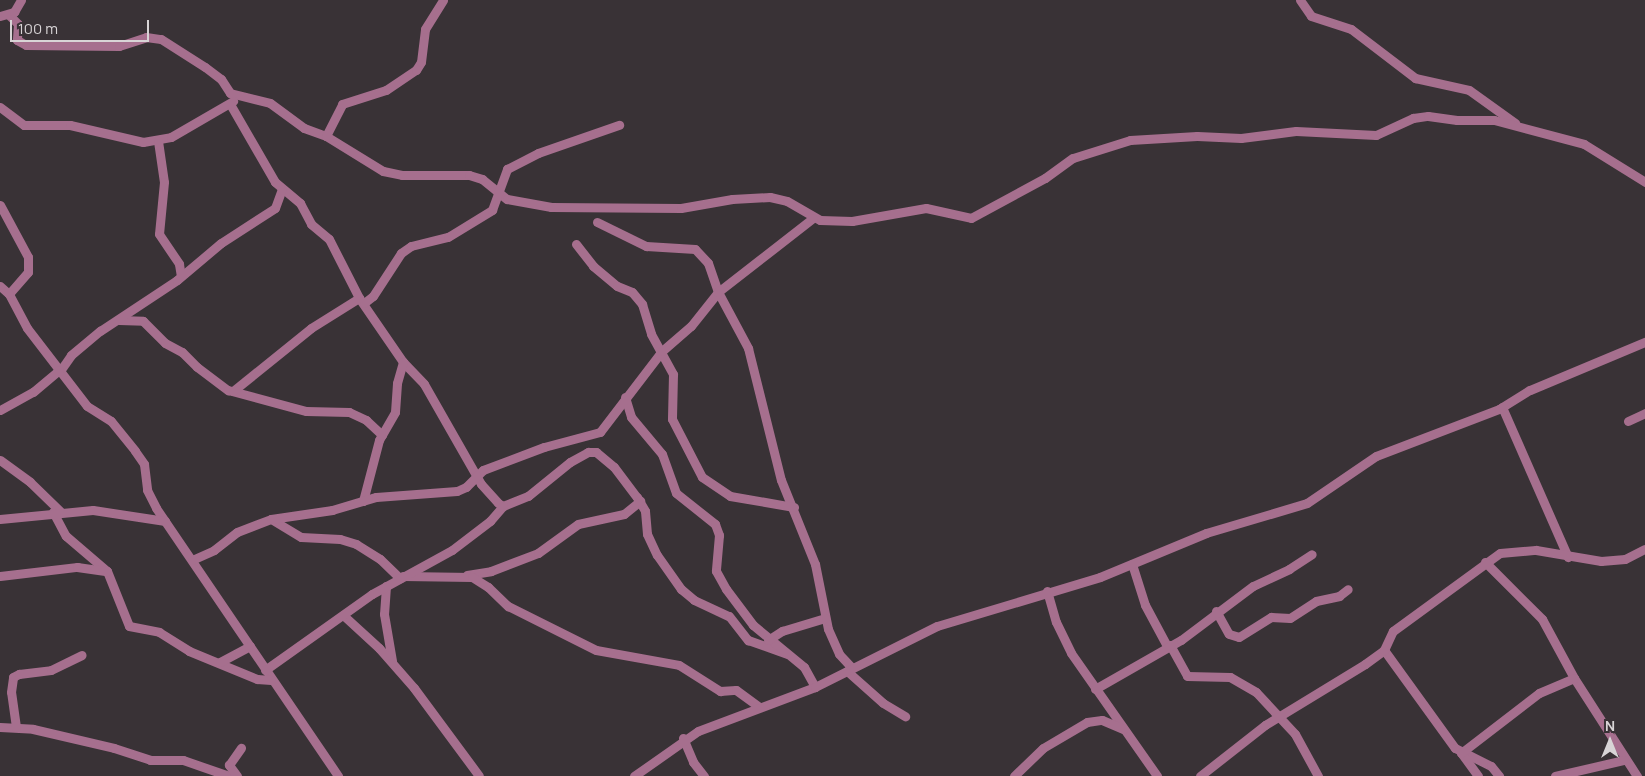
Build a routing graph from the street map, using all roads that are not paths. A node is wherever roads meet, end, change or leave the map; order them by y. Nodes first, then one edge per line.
1 (21, 0) edge
2 (443, 0) edge
3 (1300, 0) edge
4 (5, 15) edge
5 (242, 96) junction
6 (230, 104) junction
7 (0, 107) edge
8 (619, 125) dead end
9 (1519, 127) junction
10 (326, 136) junction
11 (158, 141) junction
12 (1645, 182) edge
13 (282, 189) junction
14 (498, 192) junction
15 (0, 205) edge
16 (813, 218) junction
17 (597, 222) dead end
18 (576, 244) dead end
19 (181, 276) junction
20 (0, 286) edge
21 (718, 292) junction
22 (9, 294) junction
23 (362, 301) junction
24 (119, 320) junction
25 (1645, 342) edge
26 (662, 351) junction
27 (403, 362) junction
28 (60, 370) junction
29 (233, 391) junction
30 (624, 397) junction
31 (1502, 407) junction
32 (0, 410) edge
33 (1645, 413) edge
34 (1628, 420) dead end
35 (382, 435) junction
36 (0, 460) edge
37 (476, 476) junction
38 (363, 501) junction
39 (640, 501) junction
40 (503, 506) junction
41 (794, 507) junction
42 (57, 512) junction
43 (0, 519) edge
44 (271, 519) junction
45 (166, 521) junction
46 (1645, 550) edge
47 (1312, 554) dead end
48 (1568, 557) junction
49 (192, 560) junction
50 (1485, 562) junction
51 (1132, 564) junction
52 (107, 571) junction
53 (464, 575) junction
54 (0, 576) edge
55 (401, 577) junction
56 (386, 586) junction
57 (1348, 590) dead end
58 (1047, 591) junction
59 (1216, 611) junction
60 (343, 615) junction
61 (825, 618) junction
62 (768, 640) junction
63 (250, 646) junction
64 (1168, 646) junction
65 (1384, 650) junction
66 (787, 654) junction
67 (82, 655) dead end
68 (220, 662) junction
69 (393, 664) junction
70 (265, 670) junction
71 (850, 670) junction
72 (1574, 678) junction
73 (271, 680) junction
74 (815, 687) junction
75 (1095, 689) junction
76 (759, 707) junction
77 (905, 716) dead end
78 (1280, 717) junction
79 (0, 727) edge
80 (16, 727) junction
81 (1126, 730) junction
82 (683, 738) junction
83 (241, 748) dead end
84 (1461, 753) junction
85 (1624, 760) junction
86 (229, 776) edge
87 (237, 776) edge
88 (338, 776) edge
89 (480, 776) edge
90 (634, 776) edge
91 (704, 776) edge
92 (1014, 776) edge
93 (1157, 776) edge
94 (1200, 776) edge
95 (1318, 776) edge
96 (1478, 776) edge
97 (1499, 776) edge
98 (1555, 776) edge
99 (1637, 776) edge

1 - 4 street
2 - 10 street
3 - 9 street
4 - 5 street
5 - 6 street
5 - 10 street
6 - 11 street
6 - 13 street
7 - 11 street
8 - 14 street
9 - 12 street
9 - 16 street
10 - 14 street
11 - 19 street
13 - 19 street
13 - 23 street
14 - 16 street
14 - 23 street
15 - 22 street
16 - 21 street
17 - 21 street
18 - 26 street
19 - 24 street
20 - 22 street
21 - 26 street
21 - 41 street
22 - 28 street
23 - 27 street
23 - 29 street
24 - 28 street
24 - 29 street
25 - 31 street
26 - 30 street
26 - 41 street
27 - 35 street
27 - 37 street
28 - 32 street
28 - 45 street
29 - 35 street
30 - 37 street
30 - 62 street
31 - 48 street
31 - 51 street
33 - 34 street
35 - 38 street
36 - 42 street
37 - 38 street
37 - 40 street
38 - 44 street
39 - 40 street
39 - 53 street
39 - 66 street
40 - 55 street
41 - 61 street
42 - 43 street
42 - 45 street
42 - 52 street
44 - 49 street
44 - 55 street
45 - 49 street
46 - 48 street
47 - 59 street
48 - 50 street
49 - 63 street
50 - 65 street
50 - 72 street
51 - 58 street
51 - 64 street
52 - 54 street
52 - 68 street
53 - 55 street
53 - 76 street
55 - 56 street
56 - 60 street
56 - 69 street
57 - 59 street
58 - 71 street
58 - 75 street
59 - 64 street
60 - 69 street
60 - 70 street
61 - 62 street
61 - 71 street
62 - 66 street
63 - 68 street
63 - 70 street
64 - 75 street
64 - 78 street
65 - 78 street
65 - 84 street
66 - 74 street
67 - 80 street
68 - 73 street
69 - 89 street
70 - 73 street
71 - 74 street
71 - 77 street
72 - 84 street
72 - 85 street
73 - 88 street
74 - 76 street
75 - 81 street
76 - 82 street
78 - 94 street
78 - 95 street
79 - 80 street
80 - 86 street
81 - 92 street
81 - 93 street
82 - 90 street
82 - 91 street
83 - 87 street
84 - 96 street
84 - 97 street
85 - 98 street
85 - 99 street

